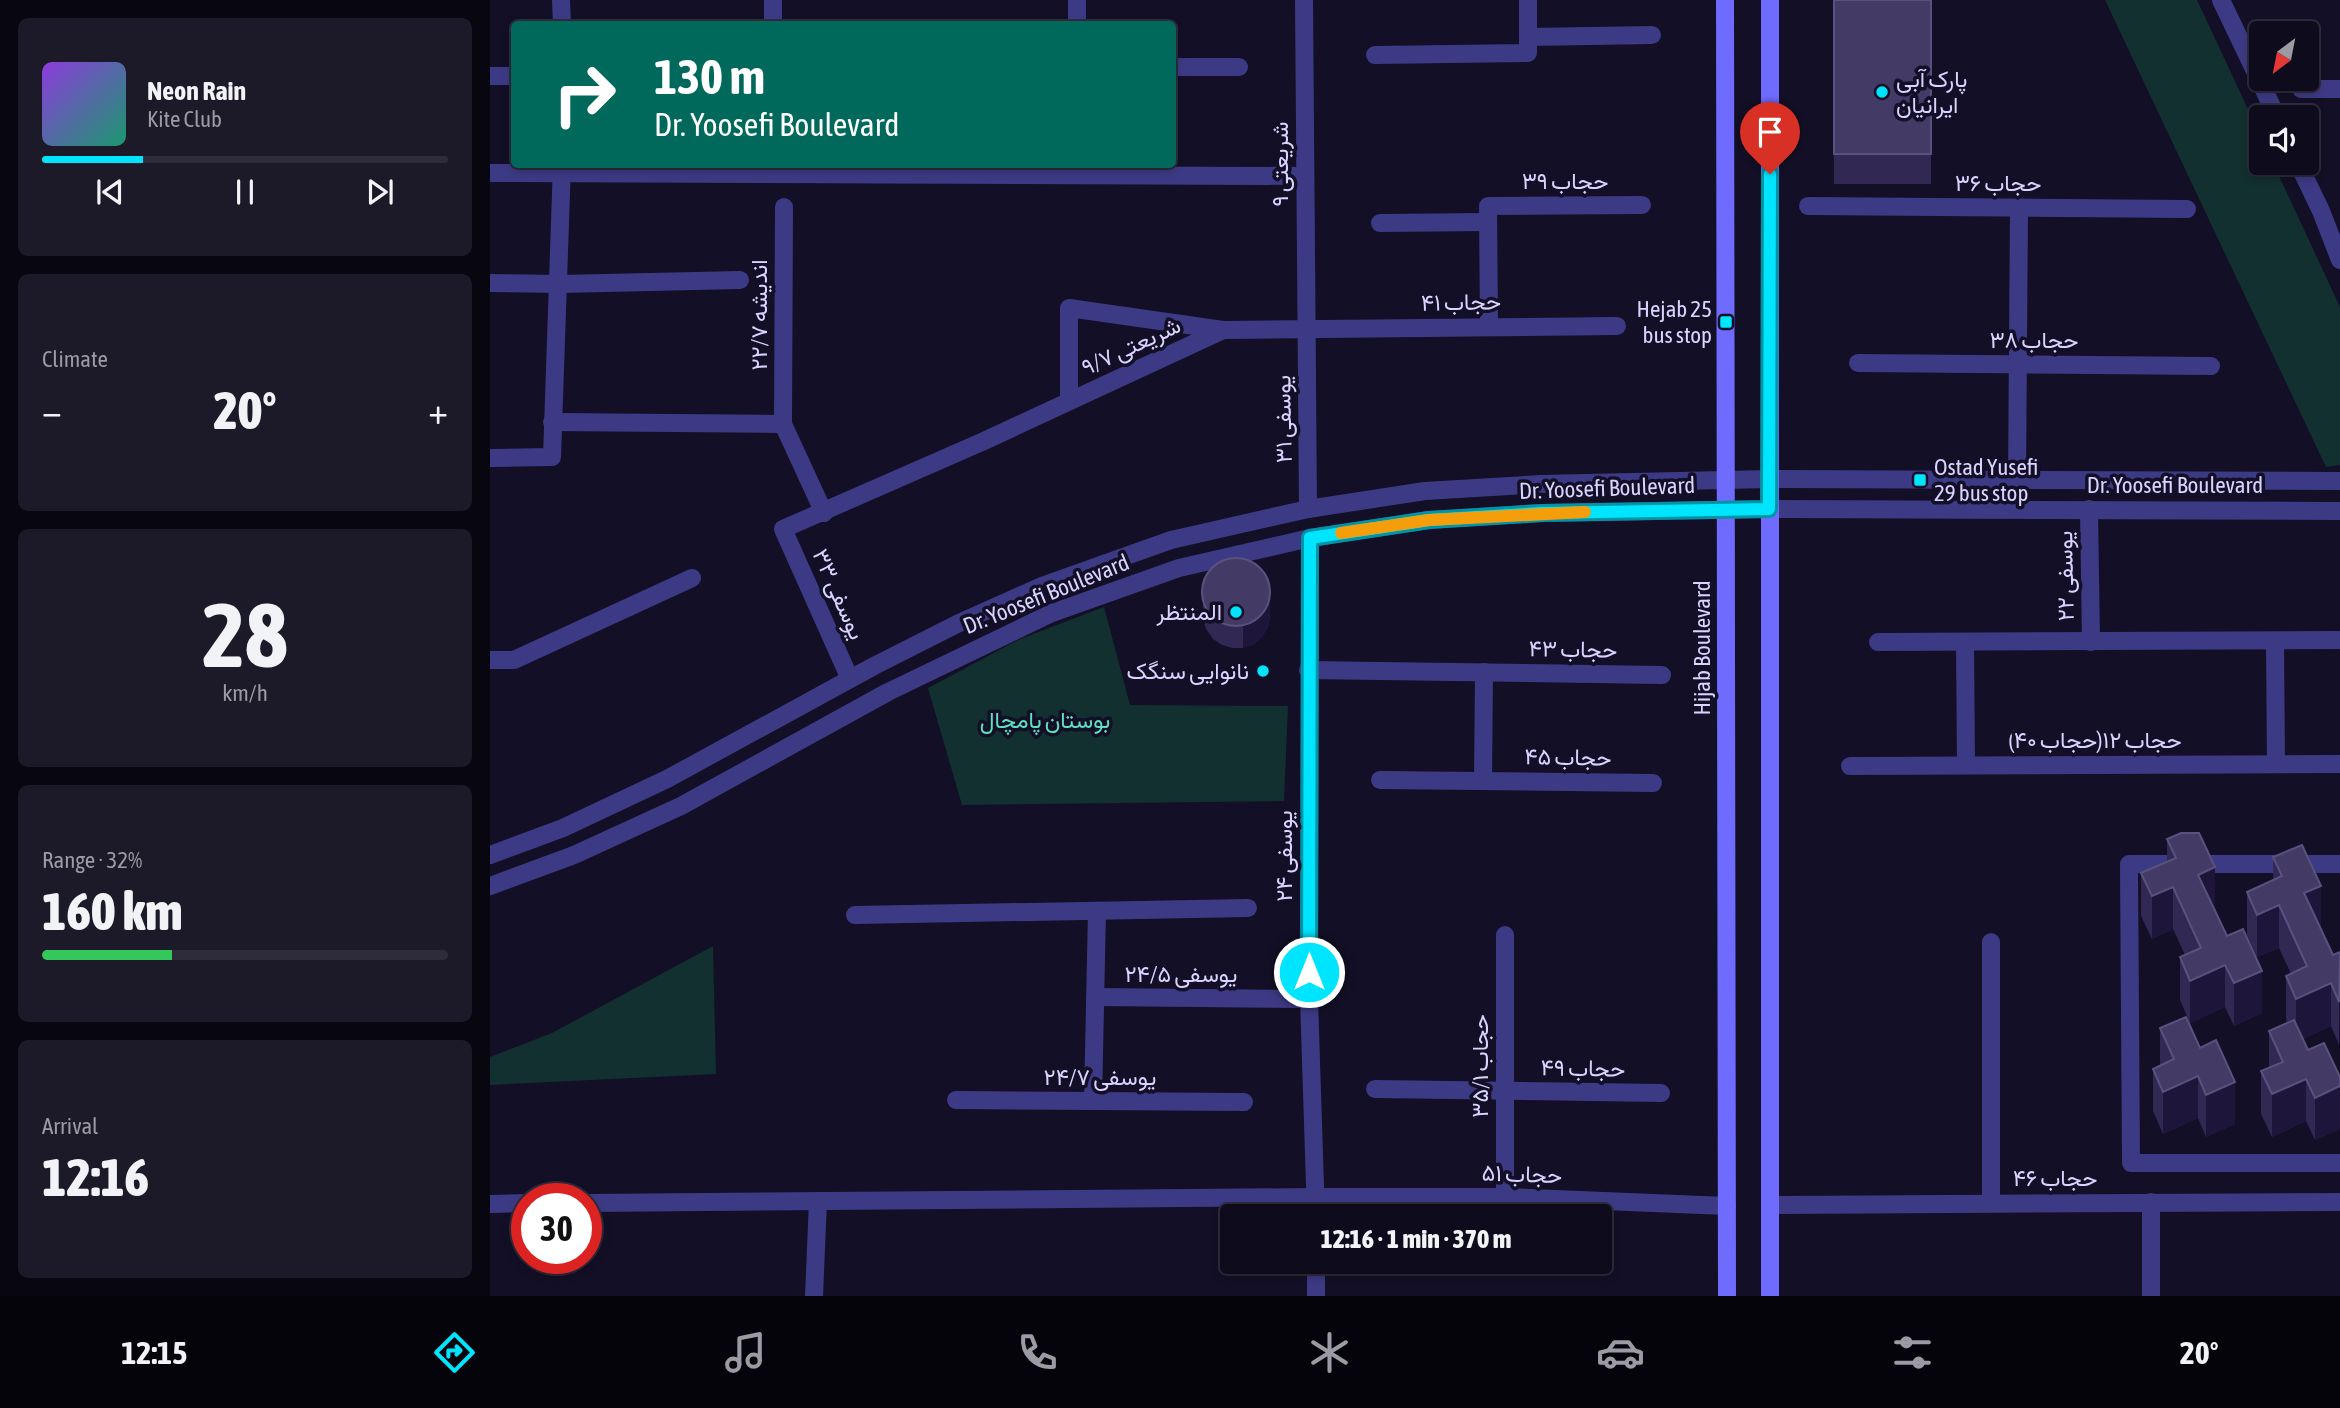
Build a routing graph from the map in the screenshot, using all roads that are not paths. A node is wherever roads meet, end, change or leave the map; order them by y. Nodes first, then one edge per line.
1 (561, 0) edge
2 (773, 0) edge
3 (1077, 0) edge
4 (1304, 0) edge
5 (1528, 0) edge
6 (1726, 0) edge
7 (1769, 0) edge
8 (2221, 0) edge
9 (562, 21) edge
10 (773, 21) edge
11 (1077, 21) edge
12 (1652, 35) dead end
13 (1528, 37) junction
14 (1375, 55) dead end
15 (1176, 67) edge
16 (1239, 67) dead end
17 (490, 76) edge
18 (511, 76) edge
19 (2319, 89) edge
20 (2340, 89) edge
21 (2271, 105) edge
22 (562, 169) edge
23 (1076, 170) edge
24 (490, 173) edge
25 (2304, 175) edge
26 (1305, 176) junction
27 (1642, 205) dead end
28 (1808, 206) dead end
29 (784, 207) dead end
30 (2019, 208) junction
31 (2187, 209) dead end
32 (2340, 210) edge
33 (2321, 211) junction
34 (1488, 214) junction
35 (1380, 223) dead end
36 (2340, 260) edge
37 (740, 280) dead end
38 (490, 283) edge
39 (560, 284) junction
40 (1616, 326) dead end
41 (1489, 327) junction
42 (1306, 328) junction
43 (1223, 330) junction
44 (1858, 363) dead end
45 (2018, 365) junction
46 (2211, 366) dead end
47 (1069, 401) junction
48 (552, 422) junction
49 (783, 424) junction
50 (490, 458) edge
51 (1726, 480) junction
52 (1770, 480) junction
53 (2018, 480) junction
54 (2340, 481) edge
55 (1308, 509) junction
56 (1727, 509) junction
57 (1769, 509) junction
58 (2089, 509) junction
59 (2340, 511) edge
60 (824, 513) junction
61 (783, 529) joint
62 (1310, 538) junction
63 (692, 578) dead end
64 (2338, 640) dead end
65 (2275, 641) junction
66 (1878, 642) dead end
67 (1965, 642) junction
68 (2091, 642) junction
69 (490, 660) edge
70 (1308, 670) junction
71 (1484, 672) junction
72 (1662, 675) dead end
73 (850, 679) junction
74 (2276, 764) junction
75 (2340, 764) edge
76 (1966, 765) junction
77 (1850, 766) dead end
78 (1380, 779) dead end
79 (1483, 781) junction
80 (1653, 783) dead end
81 (490, 855) edge
82 (2340, 864) edge
83 (490, 886) edge
84 (1248, 908) dead end
85 (1097, 911) junction
86 (855, 915) dead end
87 (1505, 934) dead end
88 (1991, 942) dead end
89 (1095, 998) junction
90 (1309, 999) junction
91 (1375, 1089) dead end
92 (1505, 1091) junction
93 (1661, 1093) dead end
94 (956, 1100) dead end
95 (1093, 1101) junction
96 (1244, 1102) dead end
97 (2340, 1163) edge
98 (1316, 1196) junction
99 (1505, 1197) junction
100 (818, 1201) junction
101 (2151, 1202) junction
102 (2340, 1202) edge
103 (511, 1203) edge
104 (602, 1203) edge
105 (1991, 1203) junction
106 (490, 1204) edge
107 (1316, 1204) edge
108 (1770, 1205) junction
109 (1727, 1206) junction
110 (1316, 1274) edge
111 (814, 1296) edge
112 (1316, 1296) edge
113 (1727, 1296) edge
114 (1770, 1296) edge
115 (2151, 1296) edge

1 - 9 street
2 - 10 street
3 - 11 street
4 - 26 street, شریعتی ۹
5 - 13 street
6 - 51 main road, Hijab Boulevard
7 - 52 main road
8 - 21 street
12 - 13 street
13 - 14 street
15 - 16 street
17 - 18 street
19 - 20 street
22 - 23 street
22 - 24 street
22 - 39 street
23 - 26 street
25 - 33 street
26 - 42 street, شریعتی ۹
27 - 34 street, حجاب ۳۹
28 - 30 street, حجاب ۳۶
29 - 49 street, اندیشه ۲۲/۷
30 - 31 street, حجاب ۳۶
30 - 45 street
32 - 33 street
33 - 36 street
34 - 35 street, حجاب ۳۹
34 - 41 street
37 - 39 street
38 - 39 street
39 - 48 street
40 - 41 street, حجاب ۴۱
41 - 42 street, حجاب ۴۱
42 - 43 street, شریعتی ۹/۷
42 - 55 street, یوسفی ۳۱
43 - 47 street, شریعتی ۹/۷
43 - 47 street
44 - 45 street, حجاب ۳۸
45 - 46 street, حجاب ۳۸
45 - 53 street
47 - 60 street, شریعتی ۹/۷
48 - 49 street
48 - 50 street
49 - 60 street
51 - 52 street, Dr. Yoosefi Boulevard
51 - 55 street, Dr. Yoosefi Boulevard
51 - 56 main road, Hijab Boulevard
52 - 53 street, Dr. Yoosefi Boulevard
52 - 57 main road
53 - 54 street, Dr. Yoosefi Boulevard
55 - 62 street, یوسفی ۳۱
55 - 73 street, Dr. Yoosefi Boulevard
56 - 57 street, Dr. Yoosefi Boulevard
56 - 62 street, Dr. Yoosefi Boulevard
56 - 109 main road, Hijab Boulevard
57 - 58 street, Dr. Yoosefi Boulevard
57 - 108 main road
58 - 59 street, Dr. Yoosefi Boulevard
58 - 68 street, یوسفی ۲۲
60 - 61 street, شریعتی ۹/۷
61 - 73 street, یوسفی ۳۳
62 - 70 street, یوسفی ۲۴
62 - 83 street, Dr. Yoosefi Boulevard
63 - 69 street
64 - 65 street
65 - 68 street
65 - 74 street
66 - 67 street
67 - 68 street
67 - 76 street
70 - 71 street, حجاب ۴۳
70 - 90 street, یوسفی ۲۴
71 - 72 street, حجاب ۴۳
71 - 79 street
73 - 81 street, Dr. Yoosefi Boulevard
74 - 75 street, حجاب ۱۲(حجاب ۴۰)
74 - 76 street, حجاب ۱۲(حجاب ۴۰)
76 - 77 street, حجاب ۱۲(حجاب ۴۰)
78 - 79 street, حجاب ۴۵
79 - 80 street, حجاب ۴۵
82 - 97 street
84 - 85 street
85 - 86 street
85 - 89 street
87 - 92 street, حجاب ۳۵/۱
88 - 105 street
89 - 90 street, یوسفی ۲۴/۵
89 - 95 street
90 - 98 street, یوسفی ۲۴
91 - 92 street, حجاب ۴۹
92 - 93 street, حجاب ۴۹
92 - 99 street, حجاب ۳۵/۱
94 - 95 street, یوسفی ۲۴/۷
95 - 96 street, یوسفی ۲۴/۷
98 - 99 street, حجاب ۵۱
98 - 100 street, حجاب ۵۱
98 - 107 street, یوسفی ۲۴
99 - 109 street, حجاب ۵۱
100 - 104 street, حجاب ۵۱
100 - 111 street
101 - 102 street, حجاب ۴۶
101 - 105 street, حجاب ۴۶
101 - 115 street
103 - 106 street
105 - 108 street, حجاب ۴۶
108 - 114 main road
109 - 113 main road, Hijab Boulevard
110 - 112 street

